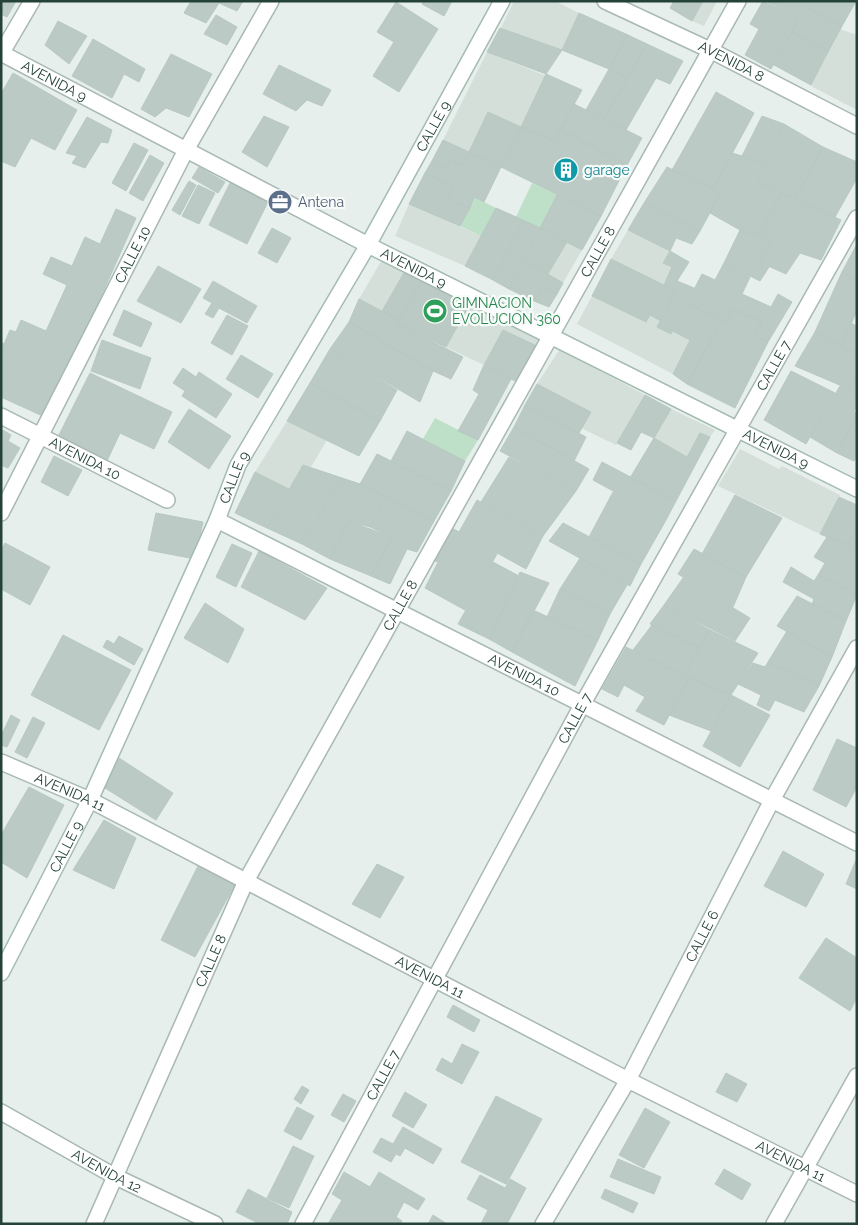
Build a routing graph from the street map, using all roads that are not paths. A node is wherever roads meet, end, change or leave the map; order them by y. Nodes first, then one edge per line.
1 (32, 1) edge
2 (271, 1) edge
3 (502, 1) edge
4 (605, 1) edge
5 (738, 1) edge
6 (710, 50) junction
7 (1, 53) edge
8 (857, 126) edge
9 (186, 150) junction
10 (857, 218) edge
11 (368, 245) junction
12 (552, 337) junction
13 (1, 416) edge
14 (737, 430) junction
15 (40, 435) junction
16 (857, 489) edge
17 (167, 500) dead end
18 (1, 513) edge
19 (217, 520) junction
20 (396, 611) junction
21 (857, 648) edge
22 (582, 705) junction
23 (1, 762) edge
24 (90, 800) junction
25 (772, 800) junction
26 (857, 843) edge
27 (246, 881) junction
28 (1, 973) edge
29 (434, 978) junction
30 (857, 1076) edge
31 (628, 1080) junction
32 (1, 1112) edge
33 (806, 1168) junction
34 (116, 1177) junction
35 (857, 1194) edge
36 (94, 1224) edge
37 (214, 1224) edge
38 (303, 1224) edge
39 (543, 1224) edge
40 (774, 1224) edge

1 - 7 street
2 - 9 street, CALLE 10
3 - 11 street, CALLE 9
4 - 6 street, AVENIDA 8
5 - 6 street, CALLE 8
6 - 8 street, AVENIDA 8
6 - 12 street, CALLE 8
7 - 9 street, AVENIDA 9
9 - 11 street, AVENIDA 9
9 - 15 street, CALLE 10
10 - 14 street, CALLE 7
11 - 12 street, AVENIDA 9
11 - 19 street, CALLE 9
12 - 14 street, AVENIDA 9
12 - 20 street, CALLE 8
13 - 15 street, AVENIDA 10
14 - 16 street, AVENIDA 9
14 - 22 street, CALLE 7
15 - 17 street, AVENIDA 10
15 - 18 street, CALLE 10
19 - 20 street, AVENIDA 10
19 - 24 street, CALLE 9
20 - 22 street, AVENIDA 10
20 - 27 street, CALLE 8
21 - 25 street, CALLE 6
22 - 25 street, AVENIDA 10
22 - 29 street, CALLE 7
23 - 24 street, AVENIDA 11
24 - 27 street, AVENIDA 11
24 - 28 street, CALLE 9
25 - 26 street, AVENIDA 10
25 - 31 street, CALLE 6
27 - 29 street, AVENIDA 11
27 - 34 street, CALLE 8
29 - 31 street, AVENIDA 11
29 - 38 street, CALLE 7
30 - 33 street
31 - 33 street, AVENIDA 11
31 - 39 street, CALLE 6
32 - 34 street, AVENIDA 12
33 - 35 street, AVENIDA 11
33 - 40 street
34 - 36 street, CALLE 8
34 - 37 street, AVENIDA 12

